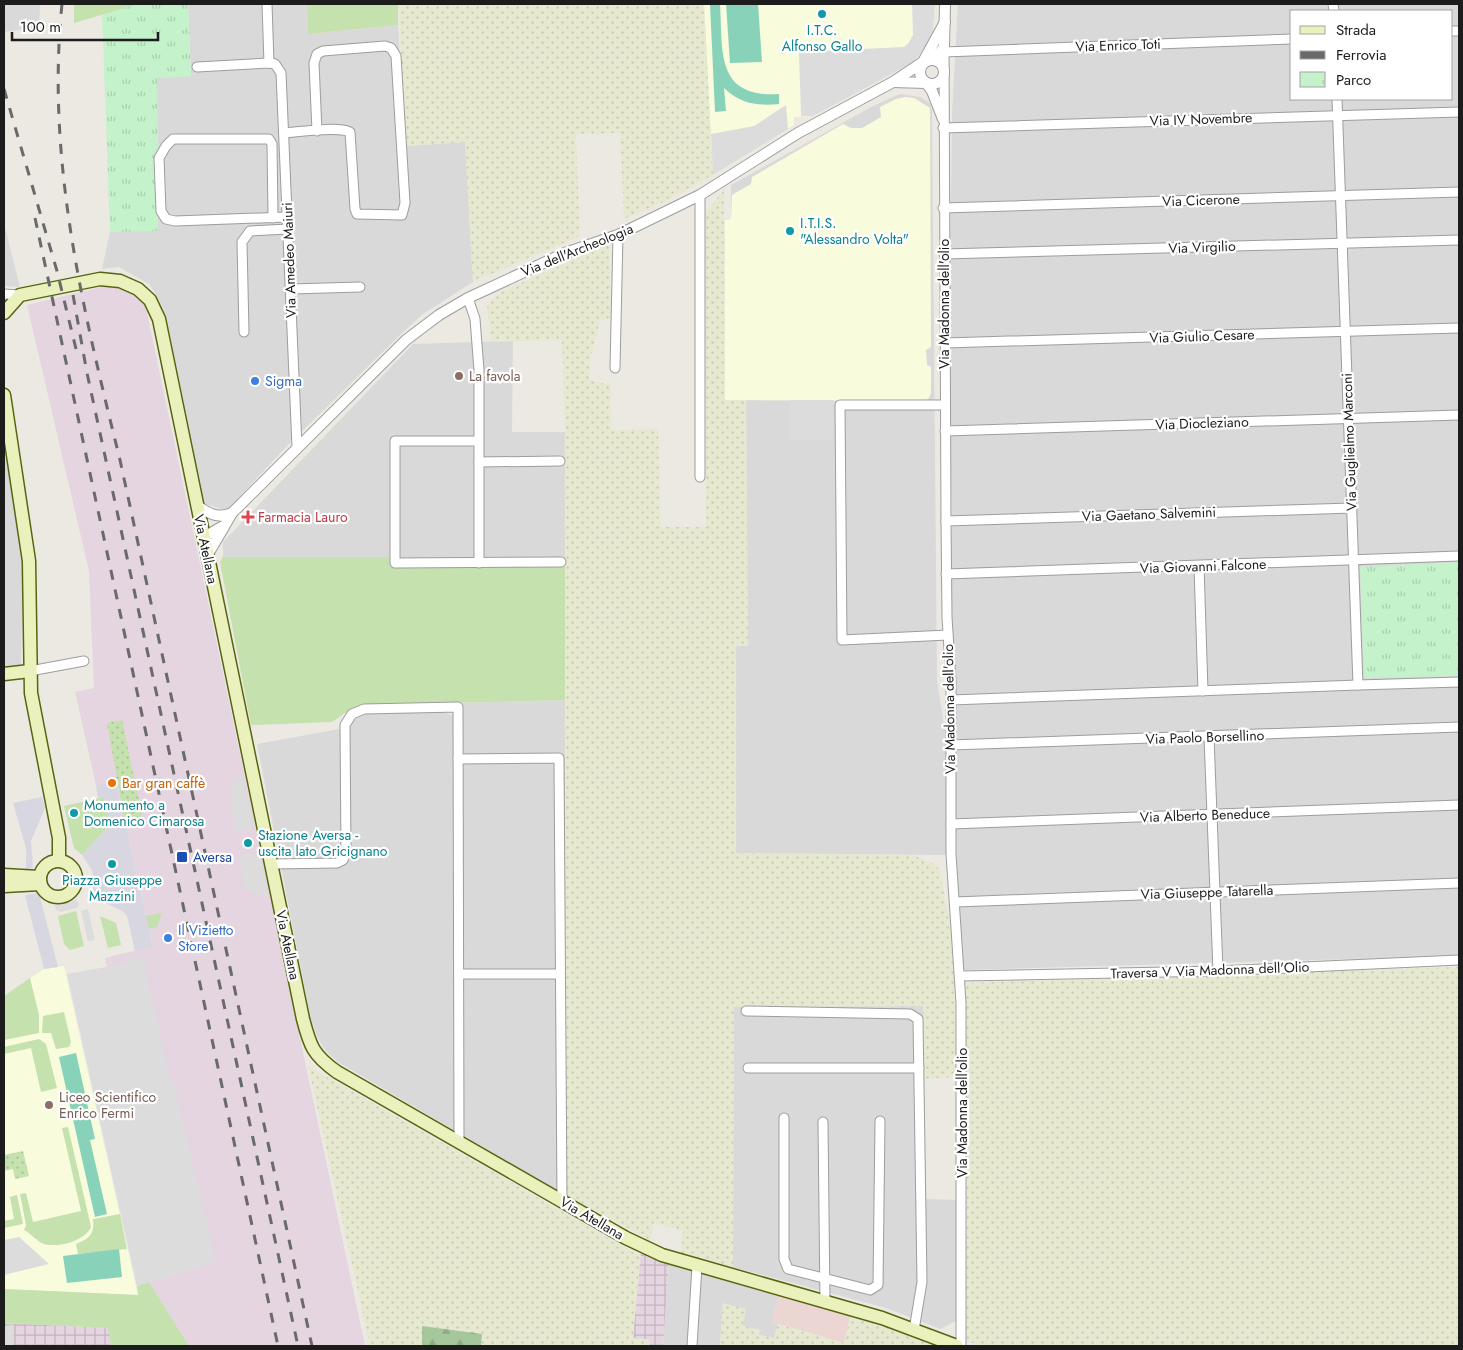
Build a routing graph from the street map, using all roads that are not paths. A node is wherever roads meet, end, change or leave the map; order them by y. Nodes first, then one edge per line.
1 (267, 4) edge
2 (945, 4) edge
3 (945, 22) junction
4 (1290, 39) edge
5 (944, 49) junction
6 (934, 59) junction
7 (923, 62) junction
8 (269, 63) junction
9 (196, 67) dead end
10 (944, 71) junction
11 (893, 82) junction
12 (926, 83) junction
13 (1337, 100) edge
14 (1459, 112) edge
15 (1337, 114) junction
16 (943, 123) junction
17 (317, 132) junction
18 (284, 133) junction
19 (1459, 192) edge
20 (700, 195) junction
21 (1340, 196) junction
22 (944, 208) junction
23 (288, 217) junction
24 (274, 218) junction
25 (288, 229) junction
26 (618, 235) junction
27 (1459, 240) edge
28 (1342, 244) junction
29 (944, 254) junction
30 (360, 288) dead end
31 (290, 289) junction
32 (4, 294) edge
33 (20, 295) junction
34 (468, 298) junction
35 (4, 313) edge
36 (1459, 328) edge
37 (244, 332) dead end
38 (1345, 332) junction
39 (945, 343) junction
40 (616, 368) dead end
41 (4, 395) edge
42 (945, 406) junction
43 (1459, 414) edge
44 (1348, 418) junction
45 (945, 431) junction
46 (478, 441) junction
47 (297, 447) junction
48 (560, 461) dead end
49 (479, 462) junction
50 (700, 477) dead end
51 (198, 506) junction
52 (1352, 508) junction
53 (227, 518) junction
54 (946, 521) junction
55 (203, 530) junction
56 (208, 554) junction
57 (1459, 556) edge
58 (1354, 561) junction
59 (561, 562) dead end
60 (479, 563) junction
61 (1199, 566) junction
62 (946, 574) junction
63 (948, 635) junction
64 (84, 661) dead end
65 (30, 671) junction
66 (4, 674) edge
67 (1459, 682) edge
68 (1358, 685) junction
69 (1203, 691) junction
70 (951, 700) junction
71 (1459, 727) edge
72 (1209, 737) junction
73 (951, 744) junction
74 (458, 758) junction
75 (1459, 804) edge
76 (1211, 815) junction
77 (951, 824) junction
78 (60, 860) junction
79 (271, 864) junction
80 (4, 875) edge
81 (40, 881) junction
82 (1459, 883) edge
83 (4, 886) edge
84 (1214, 892) junction
85 (955, 902) junction
86 (1459, 960) edge
87 (1218, 971) junction
88 (458, 974) junction
89 (560, 974) junction
90 (960, 976) junction
91 (746, 1011) dead end
92 (748, 1068) dead end
93 (919, 1068) junction
94 (784, 1118) dead end
95 (880, 1121) dead end
96 (823, 1122) dead end
97 (459, 1142) junction
98 (562, 1201) junction
99 (697, 1266) junction
100 (825, 1279) junction
101 (825, 1303) junction
102 (914, 1330) junction
103 (692, 1346) edge
104 (957, 1346) edge
105 (961, 1346) edge

1 - 8 street
2 - 3 street, Via dell'Archeologia
3 - 5 street, Via dell'Archeologia
3 - 7 street, Via dell'Archeologia
4 - 5 street, Via Enrico Toti
5 - 6 street
5 - 10 street, Via Madonna dell'olio
6 - 7 street
6 - 10 street
7 - 11 street, Via dell'Archeologia
7 - 12 street
8 - 9 street
8 - 18 street, Via Amedeo Maiuri
10 - 12 street
10 - 16 street, Via Madonna dell'olio
11 - 12 street
11 - 20 street, Via dell'Archeologia
12 - 16 street
13 - 15 street, Via Guglielmo Marconi
14 - 15 street, Via IV Novembre
15 - 16 street, Via IV Novembre
15 - 21 street, Via Guglielmo Marconi
16 - 22 street, Via Madonna dell'olio
17 - 17 street
17 - 18 street
18 - 23 street, Via Amedeo Maiuri
19 - 21 street, Via Cicerone
20 - 26 street, Via dell'Archeologia
20 - 50 street
21 - 22 street, Via Cicerone
21 - 28 street, Via Guglielmo Marconi
22 - 29 street, Via Madonna dell'olio
23 - 24 street
23 - 25 street, Via Amedeo Maiuri
24 - 24 street
25 - 31 street, Via Amedeo Maiuri
25 - 37 street
26 - 34 street, Via dell'Archeologia
26 - 40 street
27 - 28 street, Via Virgilio
28 - 29 street, Via Virgilio
28 - 38 street, Via Guglielmo Marconi
29 - 39 street, Via Madonna dell'olio
30 - 31 street
31 - 47 street, Via Amedeo Maiuri
32 - 33 street
33 - 35 main road
33 - 51 main road, Via Atellana
34 - 46 street
34 - 47 street, Via dell'Archeologia
36 - 38 street, Via Giulio Cesare
38 - 39 street, Via Giulio Cesare
38 - 44 street, Via Guglielmo Marconi
39 - 42 street, Via Madonna dell'olio
41 - 65 main road
42 - 45 street, Via Madonna dell'olio
42 - 63 street
43 - 44 street, Via Diocleziano
44 - 45 street, Via Diocleziano
44 - 52 street, Via Guglielmo Marconi
45 - 54 street, Via Madonna dell'olio
46 - 49 street
46 - 60 street
47 - 53 street, Via dell'Archeologia
48 - 49 street
49 - 60 street
51 - 53 street
51 - 55 main road, Via Atellana
52 - 54 street, Via Gaetano Salvemini
52 - 58 street, Via Guglielmo Marconi
53 - 55 street, Via dell'Archeologia
53 - 56 street
54 - 62 street, Via Madonna dell'olio
55 - 56 main road, Via Atellana
56 - 79 main road, Via Atellana
57 - 58 street, Via Giovanni Falcone
58 - 61 street, Via Giovanni Falcone
58 - 68 street, Via Guglielmo Marconi
59 - 60 street
61 - 62 street, Via Giovanni Falcone
61 - 69 street
62 - 63 street, Via Madonna dell'olio
63 - 70 street, Via Madonna dell'olio
64 - 65 street
65 - 66 main road
65 - 78 main road
67 - 68 street
68 - 69 street
69 - 70 street
70 - 73 street, Via Madonna dell'olio
71 - 72 street, Via Paolo Borsellino
72 - 73 street, Via Paolo Borsellino
72 - 76 street
73 - 77 street, Via Madonna dell'olio
74 - 79 street
74 - 88 street
74 - 89 street
75 - 76 street, Via Alberto Beneduce
76 - 77 street, Via Alberto Beneduce
76 - 84 street
77 - 85 street, Via Madonna dell'olio
78 - 81 main road
78 - 81 main road
79 - 97 main road, Via Atellana
80 - 81 main road
81 - 83 main road
82 - 84 street, Via Giuseppe Tatarella
84 - 85 street, Via Giuseppe Tatarella
84 - 87 street
85 - 90 street, Via Madonna dell'olio
86 - 87 street, Traversa V Via Madonna dell'Olio
87 - 90 street, Traversa V Via Madonna dell'Olio
88 - 89 street
88 - 97 street
89 - 98 street
90 - 105 street, Via Madonna dell'olio
91 - 93 street
92 - 93 street
93 - 102 street
94 - 100 street
95 - 100 street
96 - 100 street
97 - 98 main road, Via Atellana
98 - 99 main road, Via Atellana
99 - 101 main road, Via Atellana
99 - 103 street
100 - 101 street
101 - 102 main road, Via Atellana
102 - 104 main road, Via Atellana

